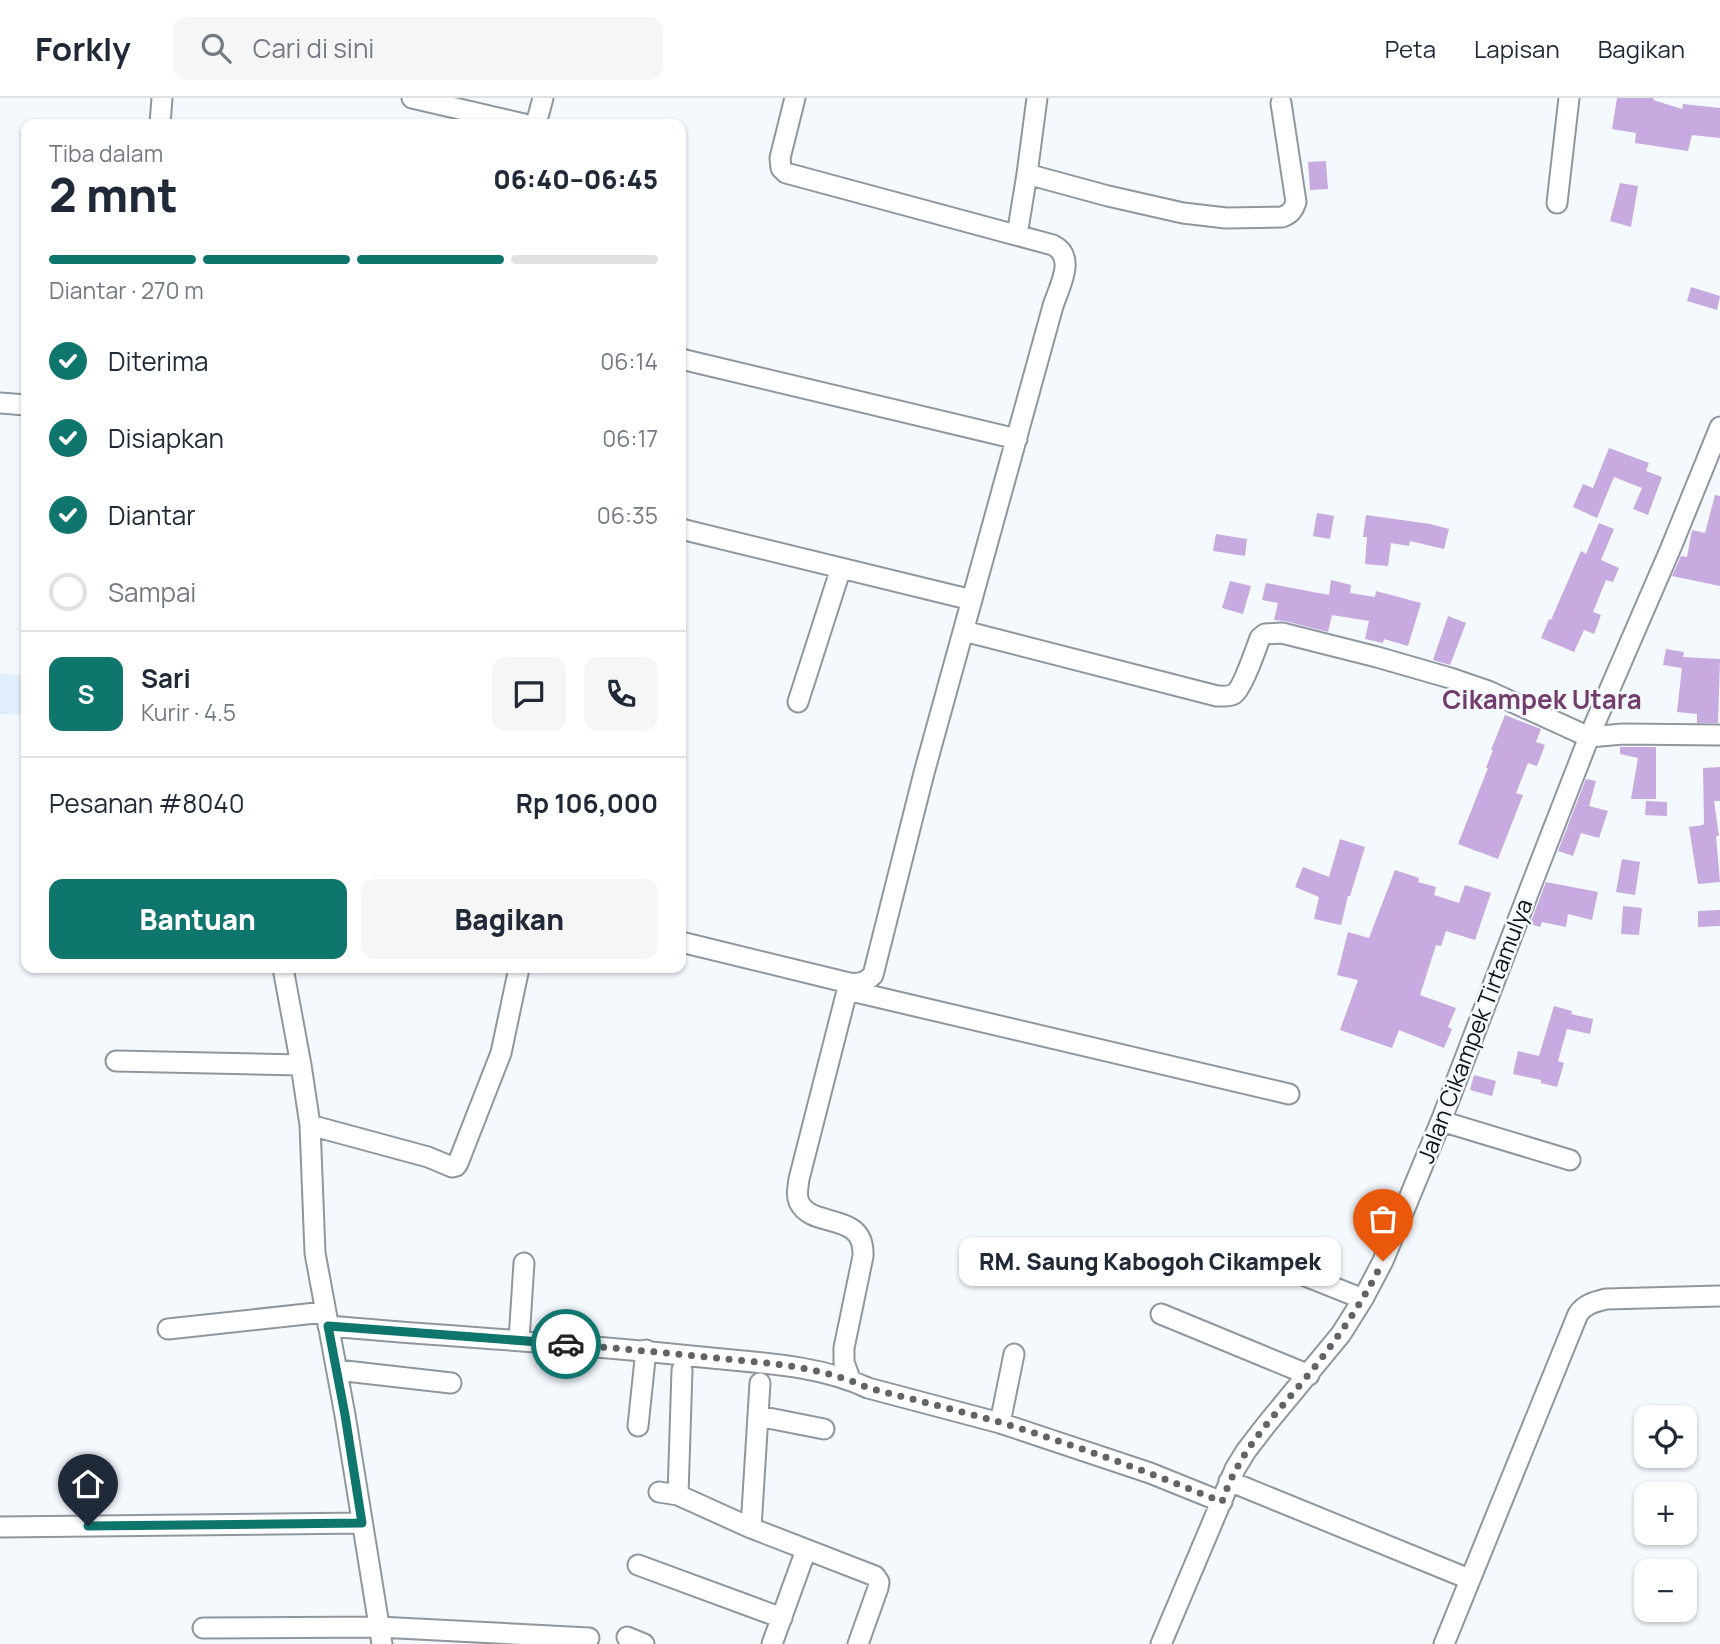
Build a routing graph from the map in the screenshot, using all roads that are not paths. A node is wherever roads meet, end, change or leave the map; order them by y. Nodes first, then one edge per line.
1 (162, 98) edge
2 (412, 98) edge
3 (543, 98) edge
4 (796, 98) edge
5 (1037, 98) edge
6 (1569, 98) edge
7 (1281, 103) dead end
8 (160, 119) edge
9 (502, 119) edge
10 (537, 119) edge
11 (1027, 174) junction
12 (1557, 203) dead end
13 (1017, 235) junction
14 (686, 360) edge
15 (0, 403) edge
16 (21, 405) edge
17 (1720, 427) edge
18 (1017, 439) junction
19 (686, 530) edge
20 (841, 568) junction
21 (972, 600) junction
22 (964, 631) junction
23 (798, 702) dead end
24 (1720, 735) edge
25 (1589, 737) junction
26 (686, 943) edge
27 (284, 973) edge
28 (518, 973) edge
29 (848, 986) junction
30 (117, 1061) dead end
31 (301, 1065) junction
32 (1289, 1094) dead end
33 (1441, 1121) junction
34 (310, 1125) junction
35 (1570, 1160) dead end
36 (1240, 1250) dead end
37 (524, 1263) dead end
38 (1720, 1296) edge
39 (1363, 1299) junction
40 (1161, 1314) dead end
41 (327, 1319) junction
42 (168, 1329) dead end
43 (519, 1340) junction
44 (646, 1350) junction
45 (1014, 1354) dead end
46 (337, 1370) junction
47 (682, 1370) dead end
48 (1308, 1375) junction
49 (850, 1379) junction
50 (760, 1382) dead end
51 (451, 1383) dead end
52 (758, 1416) junction
53 (1000, 1423) junction
54 (638, 1426) dead end
55 (824, 1429) dead end
56 (1229, 1481) junction
57 (1222, 1502) junction
58 (362, 1523) junction
59 (0, 1527) edge
60 (751, 1528) junction
61 (806, 1550) junction
62 (638, 1565) dead end
63 (1469, 1580) junction
64 (782, 1618) junction
65 (203, 1628) dead end
66 (380, 1636) edge
67 (589, 1638) dead end
68 (772, 1644) edge
69 (858, 1644) edge
70 (1161, 1644) edge
71 (1444, 1644) edge

1 - 8 street
2 - 9 street
3 - 10 street
4 - 13 street
5 - 11 street
6 - 12 street
7 - 11 street
11 - 13 street
13 - 18 street
14 - 18 street
15 - 16 street
17 - 25 street, Jalan Cikampek Tirtamulya
18 - 21 street
19 - 20 street
20 - 21 street
20 - 23 street
21 - 22 street
22 - 25 street
22 - 29 street
24 - 25 street
25 - 33 street, Jalan Cikampek Tirtamulya
26 - 29 street
27 - 31 street
28 - 34 street
29 - 32 street
29 - 49 street
30 - 31 street
31 - 34 street
33 - 35 street
33 - 39 street, Jalan Cikampek Tirtamulya
34 - 41 street
36 - 39 street
37 - 43 street
38 - 63 street
39 - 48 street, Jalan Cikampek Tirtamulya
40 - 48 street
41 - 42 street
41 - 43 street
41 - 46 street
43 - 44 street
44 - 49 street
44 - 54 street
45 - 53 street
46 - 51 street
46 - 58 street
47 - 60 street
48 - 56 street, Jalan Cikampek Tirtamulya
49 - 53 street
50 - 52 street
52 - 55 street
52 - 60 street
53 - 57 street
56 - 57 street, Jalan Cikampek Tirtamulya
56 - 63 street
57 - 70 street, Jalan Cikampek Tirtamulya
58 - 59 street
58 - 66 street
60 - 61 street
61 - 64 street
61 - 69 street
62 - 64 street
63 - 71 street
64 - 68 street
65 - 66 street
66 - 67 street

